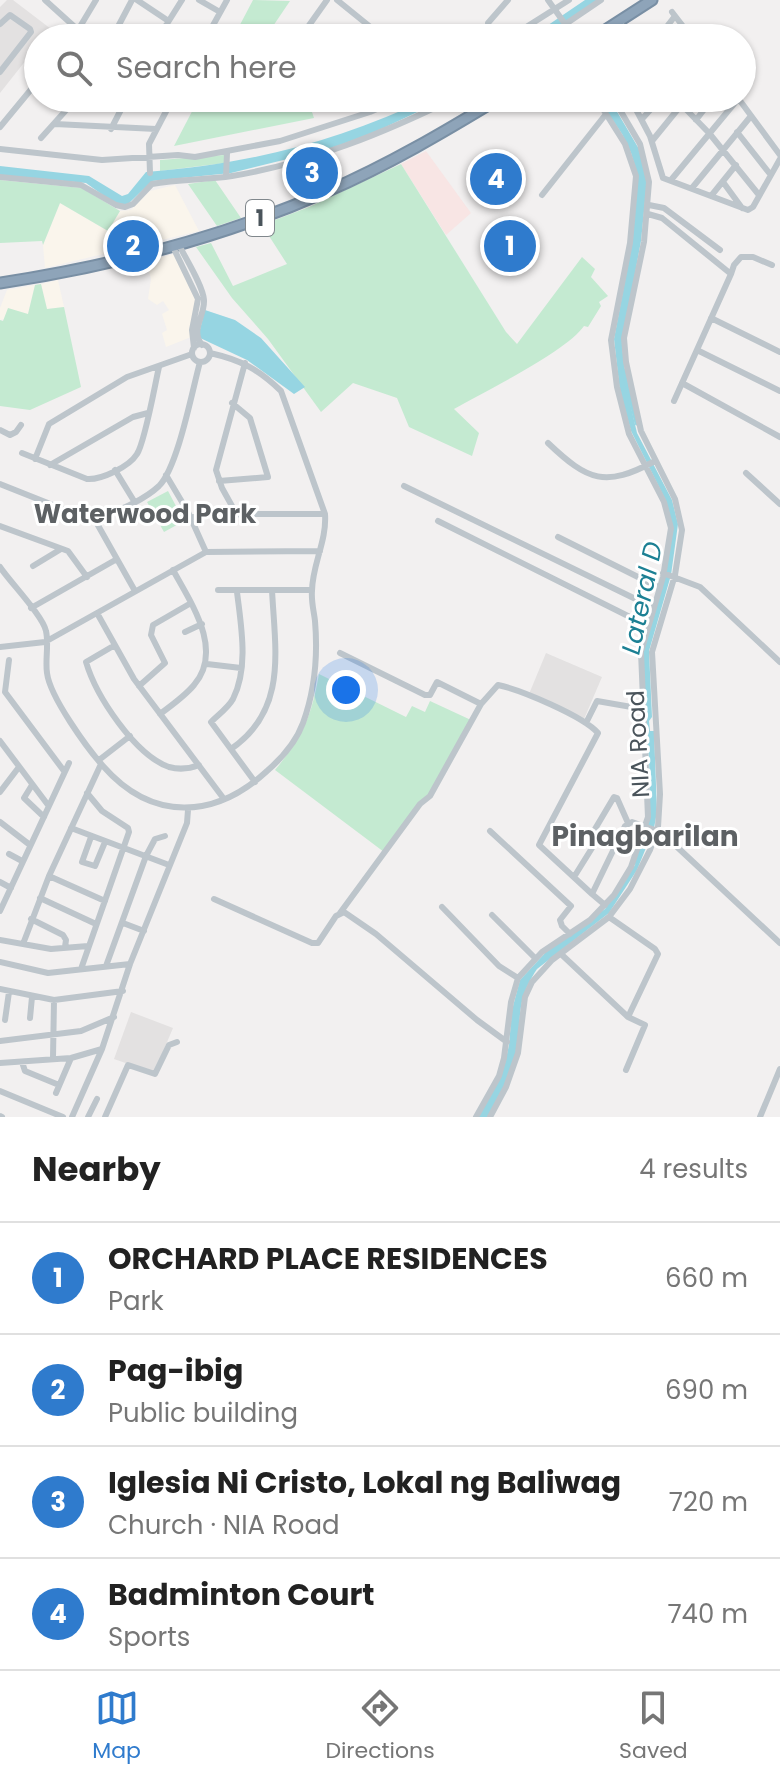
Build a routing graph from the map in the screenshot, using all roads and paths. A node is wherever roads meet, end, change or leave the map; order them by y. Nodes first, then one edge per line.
1 (96, 0) edge
2 (135, 0) edge
3 (182, 0) edge
4 (199, 0) edge
5 (227, 0) edge
6 (327, 0) edge
7 (337, 0) edge
8 (508, 0) edge
9 (548, 0) edge
10 (569, 0) edge
11 (601, 0) edge
12 (652, 0) edge
13 (50, 2) edge
14 (555, 9) junction
15 (220, 12) junction
16 (167, 20) junction
17 (564, 21) junction
18 (618, 21) junction
19 (0, 24) edge
20 (70, 24) edge
21 (83, 24) edge
22 (120, 24) edge
23 (165, 24) edge
24 (214, 24) edge
25 (310, 24) edge
26 (367, 24) edge
27 (488, 24) edge
28 (531, 24) edge
29 (561, 24) edge
30 (566, 24) edge
31 (614, 24) edge
32 (620, 24) edge
33 (667, 24) edge
34 (680, 24) edge
35 (24, 25) edge
36 (24, 41) edge
37 (0, 72) edge
38 (24, 98) edge
39 (65, 112) edge
40 (120, 112) edge
41 (165, 112) edge
42 (367, 112) edge
43 (426, 112) edge
44 (477, 112) edge
45 (622, 112) edge
46 (638, 112) edge
47 (648, 112) edge
48 (675, 112) edge
49 (688, 112) edge
50 (702, 112) edge
51 (727, 112) edge
52 (748, 112) edge
53 (606, 114) joint
54 (751, 116) junction
55 (642, 119) junction
56 (696, 120) junction
57 (55, 124) junction
58 (0, 127) edge
59 (111, 129) junction
60 (156, 129) junction
61 (737, 132) junction
62 (709, 133) junction
63 (41, 138) dead end
64 (652, 141) junction
65 (0, 149) edge
66 (722, 150) junction
67 (227, 153) junction
68 (780, 157) edge
69 (148, 158) junction
70 (736, 165) junction
71 (150, 173) dead end
72 (770, 174) junction
73 (226, 175) junction
74 (0, 177) edge
75 (671, 180) junction
76 (723, 182) junction
77 (692, 188) junction
78 (542, 195) dead end
79 (759, 195) junction
80 (711, 196) junction
81 (649, 205) junction
82 (742, 208) junction
83 (648, 214) junction
84 (176, 246) junction
85 (720, 250) dead end
86 (772, 265) dead end
87 (731, 274) junction
88 (0, 283) edge
89 (711, 318) junction
90 (202, 345) junction
91 (697, 350) junction
92 (193, 351) junction
93 (780, 352) edge
94 (210, 353) junction
95 (200, 362) junction
96 (245, 363) junction
97 (159, 367) junction
98 (682, 383) junction
99 (623, 386) junction
100 (780, 391) edge
101 (674, 401) dead end
102 (232, 403) junction
103 (148, 413) junction
104 (21, 425) dead end
105 (0, 430) edge
106 (780, 437) edge
107 (548, 443) dead end
108 (22, 453) dead end
109 (35, 459) junction
110 (650, 464) junction
111 (50, 465) junction
112 (115, 470) junction
113 (746, 473) dead end
114 (166, 475) junction
115 (268, 477) junction
116 (219, 481) junction
117 (275, 482) dead end
118 (0, 484) edge
119 (404, 486) dead end
120 (134, 501) junction
121 (780, 504) edge
122 (325, 514) junction
123 (237, 515) junction
124 (190, 518) junction
125 (95, 520) junction
126 (438, 521) dead end
127 (0, 526) edge
128 (558, 537) dead end
129 (61, 548) junction
130 (320, 551) junction
131 (206, 552) junction
132 (117, 559) junction
133 (33, 566) dead end
134 (0, 567) edge
135 (173, 570) junction
136 (669, 574) junction
137 (87, 577) junction
138 (660, 588) junction
139 (218, 590) dead end
140 (272, 590) junction
141 (311, 590) junction
142 (135, 591) junction
143 (237, 592) junction
144 (191, 603) junction
145 (31, 608) junction
146 (654, 608) junction
147 (97, 613) junction
148 (202, 624) junction
149 (648, 626) junction
150 (185, 632) dead end
151 (45, 642) junction
152 (115, 645) junction
153 (0, 647) edge
154 (340, 653) dead end
155 (9, 660) dead end
156 (780, 662) edge
157 (207, 664) junction
158 (241, 668) junction
159 (646, 673) junction
160 (139, 686) junction
161 (2, 692) edge
162 (481, 704) junction
163 (160, 714) junction
164 (648, 714) junction
165 (586, 723) junction
166 (130, 736) junction
167 (0, 741) edge
168 (231, 749) junction
169 (100, 762) junction
170 (69, 763) dead end
171 (199, 765) junction
172 (19, 767) junction
173 (64, 771) junction
174 (255, 782) junction
175 (32, 785) junction
176 (0, 792) edge
177 (87, 793) junction
178 (224, 799) junction
179 (48, 805) junction
180 (188, 810) junction
181 (44, 817) junction
182 (628, 823) junction
183 (1, 826) edge
184 (71, 828) junction
185 (651, 828) junction
186 (490, 831) dead end
187 (165, 836) dead end
188 (91, 837) junction
189 (105, 842) junction
190 (30, 845) junction
191 (124, 848) junction
192 (9, 854) dead end
193 (146, 856) junction
194 (22, 861) junction
195 (169, 865) junction
196 (49, 876) junction
197 (574, 877) junction
198 (0, 882) edge
199 (626, 886) junction
200 (11, 888) junction
201 (592, 894) junction
202 (40, 898) junction
203 (214, 899) dead end
204 (105, 901) junction
205 (605, 905) junction
206 (442, 907) dead end
207 (0, 911) edge
208 (340, 913) junction
209 (492, 915) dead end
210 (609, 917) junction
211 (31, 919) junction
212 (123, 923) junction
213 (96, 924) junction
214 (144, 931) junction
215 (570, 934) junction
216 (0, 940) edge
217 (780, 943) edge
218 (23, 944) junction
219 (88, 946) junction
220 (65, 947) junction
221 (561, 954) junction
222 (535, 958) junction
223 (0, 962) edge
224 (130, 964) junction
225 (106, 966) junction
226 (81, 969) junction
227 (518, 978) junction
228 (0, 989) edge
229 (123, 991) junction
230 (9, 992) junction
231 (32, 997) junction
232 (78, 998) junction
233 (54, 1000) junction
234 (79, 1009) dead end
235 (114, 1017) junction
236 (628, 1017) junction
237 (3, 1018) edge
238 (30, 1018) dead end
239 (53, 1036) junction
240 (0, 1041) edge
241 (177, 1042) dead end
242 (513, 1043) junction
243 (102, 1049) junction
244 (53, 1058) junction
245 (71, 1058) junction
246 (22, 1062) junction
247 (0, 1063) edge
248 (780, 1069) edge
249 (626, 1070) dead end
250 (0, 1091) edge
251 (81, 1099) junction
252 (63, 1117) edge
253 (72, 1117) edge
254 (88, 1117) edge
255 (105, 1117) edge
256 (476, 1117) edge
257 (490, 1117) edge
258 (760, 1117) edge

1 - 21 street
2 - 16 street
2 - 22 street
3 - 16 street
4 - 15 street
5 - 15 street
6 - 25 street
7 - 26 street
8 - 27 street
9 - 14 street
10 - 14 street
11 - 17 street
12 - 18 highway
13 - 20 street
14 - 17 street
14 - 28 street
15 - 24 street
16 - 23 street
17 - 29 street
17 - 30 street
18 - 31 highway
18 - 32 street
19 - 35 street
33 - 34 street
36 - 37 street
38 - 58 street
39 - 57 street
40 - 59 street
41 - 60 street
42 - 67 street
43 - 73 street
44 - 84 highway, 1
45 - 81 street, NIA Road
46 - 55 street
47 - 55 street
48 - 64 street
49 - 56 street
50 - 56 street
51 - 62 street
52 - 54 street
53 - 78 street
53 - 99 street
54 - 61 street
54 - 68 street
55 - 64 street
56 - 62 street
57 - 59 street
57 - 63 street
59 - 60 street
60 - 69 street
61 - 66 street
61 - 72 street
62 - 66 street
62 - 75 street
64 - 75 street
65 - 69 street
66 - 70 street
66 - 77 street
67 - 69 street
67 - 73 street
68 - 72 street
69 - 71 street
70 - 76 street
70 - 79 street
72 - 79 street
73 - 74 street
75 - 77 street
76 - 80 street
76 - 82 street
77 - 80 street
79 - 82 street
80 - 82 street
81 - 83 street, NIA Road
81 - 85 street
83 - 87 street
83 - 99 street, NIA Road
84 - 88 highway, 1
84 - 90 street
84 - 92 street
86 - 87 street
87 - 89 street
89 - 91 street
89 - 93 street
90 - 92 street
90 - 94 street
91 - 98 street
91 - 100 street
92 - 95 street
92 - 97 street
94 - 95 street
94 - 96 street
95 - 114 street
96 - 102 street
96 - 122 street
97 - 103 street
97 - 109 street
98 - 101 street
98 - 106 street
99 - 110 street, NIA Road
99 - 110 street
102 - 115 street
102 - 116 street
103 - 111 street
103 - 112 street
104 - 105 street
107 - 110 street
108 - 109 street
109 - 111 street
110 - 136 street
110 - 136 street, NIA Road
111 - 112 street
112 - 120 street
113 - 121 street
114 - 120 street
114 - 124 street
115 - 116 street
115 - 117 street
116 - 123 street
118 - 125 street
119 - 146 street
120 - 125 street
122 - 123 street
122 - 130 street
123 - 124 street
124 - 131 street
125 - 132 street
126 - 149 street
127 - 129 street
128 - 138 street
129 - 133 street
129 - 137 street
130 - 131 street
130 - 141 street
131 - 135 street
132 - 137 street
132 - 142 street
134 - 145 street
135 - 142 street
135 - 144 street
136 - 138 street
136 - 156 street
136 - 159 street, NIA Road
137 - 145 street
138 - 146 street
139 - 143 street
140 - 141 street
140 - 143 street
140 - 168 street
141 - 174 street
142 - 147 street
143 - 158 street
144 - 148 street
144 - 160 street
145 - 151 street
146 - 149 street
147 - 151 street
147 - 152 street
148 - 150 street
148 - 157 street
149 - 159 street
151 - 153 street
151 - 169 street
152 - 160 street
152 - 166 street
154 - 162 street
155 - 161 street
157 - 158 street
157 - 163 street
158 - 168 street
159 - 164 street
159 - 164 street, NIA Road
160 - 163 street
161 - 173 street
162 - 165 street
162 - 208 street
163 - 171 street
164 - 165 street
164 - 185 street
164 - 185 street, NIA Road
165 - 197 street
166 - 169 street
166 - 171 street
167 - 172 street
168 - 174 street
169 - 177 street
169 - 180 street
170 - 173 street
171 - 178 street
172 - 175 street
172 - 176 street
173 - 179 street
174 - 178 street
175 - 179 street
175 - 181 street
177 - 184 street
177 - 191 street
178 - 180 street
179 - 181 street
180 - 195 street
181 - 190 street
182 - 185 street
182 - 197 street
182 - 201 street
183 - 190 street
184 - 188 street
184 - 196 street
185 - 199 street
185 - 199 street, NIA Road
185 - 217 street
186 - 215 street
187 - 193 street
188 - 189 street
188 - 189 street
189 - 191 street
190 - 194 street
191 - 193 street
191 - 204 street
192 - 194 street
193 - 195 street
193 - 212 street
194 - 200 street
195 - 214 street
196 - 202 street
196 - 204 street
197 - 201 street
198 - 200 street
199 - 205 street
199 - 210 street, NIA Road
200 - 207 street
201 - 205 street
202 - 211 street
202 - 213 street
203 - 208 street
204 - 213 street
205 - 215 street
206 - 227 street
208 - 242 street
209 - 222 street
210 - 221 street, NIA Road
210 - 236 street
211 - 218 street
211 - 220 street
212 - 214 street
212 - 225 street
213 - 219 street
214 - 224 street
215 - 222 street
216 - 218 street
218 - 220 street
219 - 220 street
219 - 226 street
221 - 236 street
221 - 242 street, NIA Road
222 - 227 street
223 - 226 street
224 - 225 street
224 - 229 street
225 - 226 street
227 - 242 street
228 - 230 street
229 - 232 street
229 - 235 street
230 - 231 street
230 - 237 street
231 - 233 street
231 - 238 street
232 - 233 street
232 - 234 street
233 - 239 street
235 - 239 street
235 - 243 street
236 - 249 street
239 - 240 street
239 - 244 street
241 - 255 street
242 - 256 street
242 - 257 street, NIA Road
243 - 245 street
243 - 251 street
244 - 245 street
244 - 246 street
245 - 246 street
246 - 247 street
248 - 258 street
250 - 252 street
251 - 253 street
251 - 254 street

